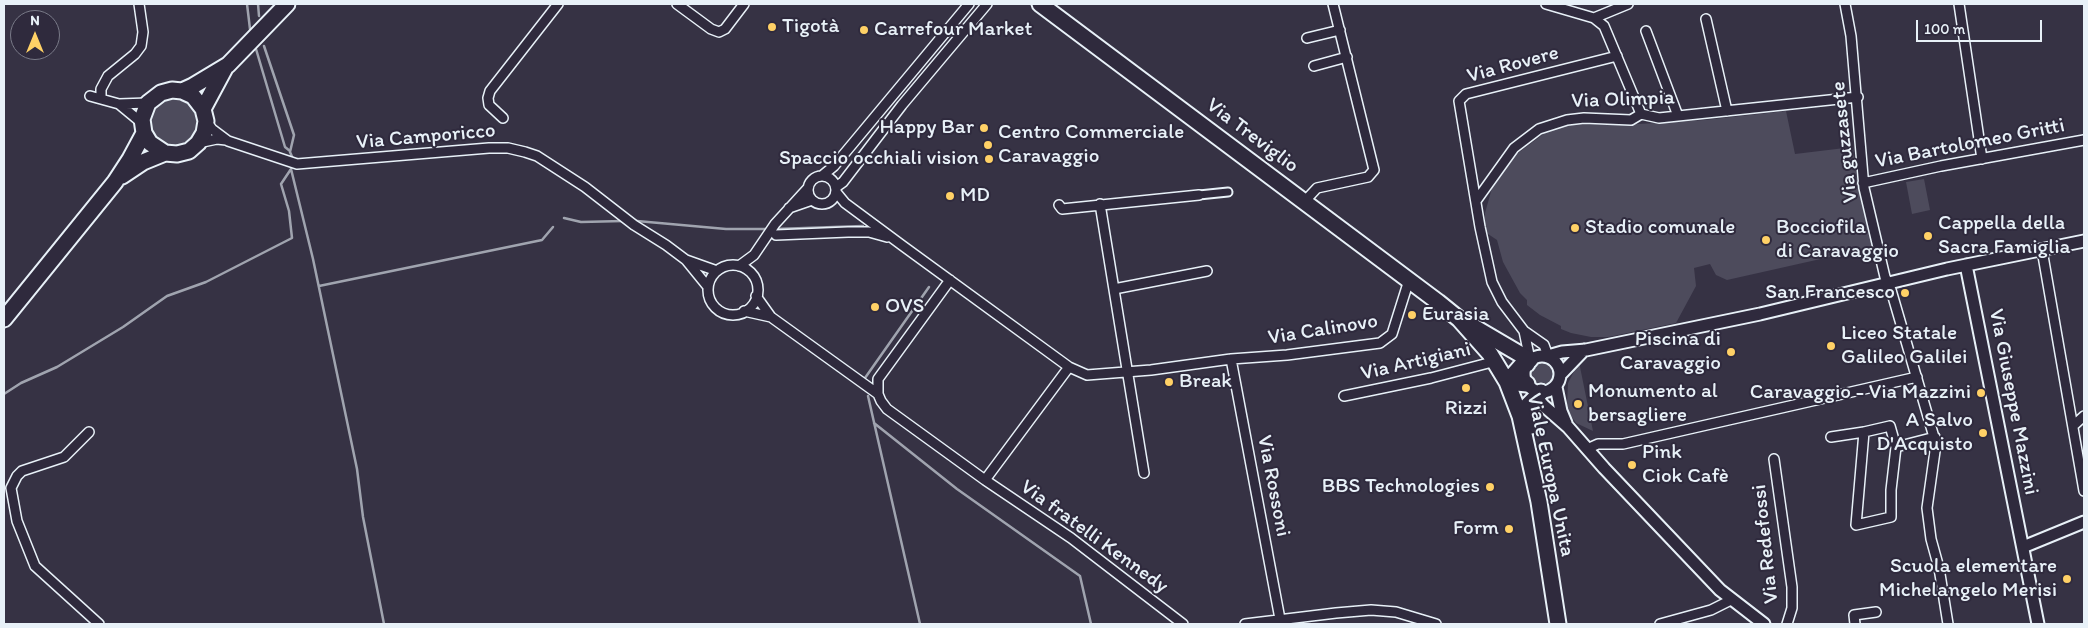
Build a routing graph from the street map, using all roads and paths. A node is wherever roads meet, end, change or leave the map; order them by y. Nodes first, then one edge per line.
1 (139, 4) edge
2 (287, 4) edge
3 (558, 4) edge
4 (677, 4) edge
5 (744, 4) edge
6 (987, 4) edge
7 (1040, 4) edge
8 (1333, 4) edge
9 (1546, 4) edge
10 (1628, 4) edge
11 (1845, 4) edge
12 (1959, 4) edge
13 (964, 5) edge
14 (1594, 18) junction
15 (1706, 19) dead end
16 (1340, 30) junction
17 (1646, 31) dead end
18 (1307, 38) dead end
19 (1617, 56) junction
20 (1347, 57) junction
21 (228, 65) junction
22 (1314, 66) dead end
23 (182, 91) junction
24 (90, 96) dead end
25 (891, 97) junction
26 (1858, 97) junction
27 (101, 98) junction
28 (148, 103) junction
29 (119, 104) junction
30 (902, 105) junction
31 (1727, 111) junction
32 (1641, 114) junction
33 (205, 115) junction
34 (1678, 116) junction
35 (503, 118) dead end
36 (143, 128) junction
37 (228, 140) junction
38 (2084, 140) edge
39 (198, 143) junction
40 (165, 153) junction
41 (1982, 159) junction
42 (823, 175) junction
43 (115, 182) junction
44 (1863, 183) junction
45 (807, 189) junction
46 (836, 190) junction
47 (1228, 192) dead end
48 (1199, 195) joint
49 (812, 200) junction
50 (1476, 201) junction
51 (829, 202) junction
52 (1304, 202) junction
53 (846, 203) junction
54 (1100, 204) junction
55 (1058, 205) dead end
56 (787, 209) junction
57 (776, 235) dead end
58 (892, 238) junction
59 (2084, 241) edge
60 (2042, 250) junction
61 (754, 255) junction
62 (686, 260) junction
63 (1966, 265) junction
64 (739, 266) junction
65 (716, 271) junction
66 (1207, 271) dead end
67 (751, 273) junction
68 (950, 280) junction
69 (1409, 280) junction
70 (1889, 283) junction
71 (708, 287) junction
72 (1114, 289) junction
73 (756, 296) junction
74 (1438, 302) joint
75 (744, 311) junction
76 (771, 317) junction
77 (4, 319) edge
78 (1460, 319) junction
79 (1524, 331) junction
80 (1584, 350) junction
81 (1548, 356) junction
82 (1231, 359) junction
83 (1496, 361) junction
84 (1528, 362) junction
85 (1069, 367) junction
86 (1128, 372) junction
87 (1561, 374) junction
88 (1917, 377) junction
89 (1507, 382) junction
90 (1556, 387) junction
91 (1535, 393) junction
92 (878, 394) junction
93 (1344, 396) dead end
94 (2084, 416) edge
95 (2072, 426) junction
96 (1568, 427) junction
97 (88, 432) dead end
98 (1864, 432) junction
99 (1831, 437) dead end
100 (1934, 437) junction
101 (1593, 446) junction
102 (1896, 447) junction
103 (1774, 459) dead end
104 (1144, 473) dead end
105 (985, 480) junction
106 (2084, 491) edge
107 (1539, 502) junction
108 (2084, 522) edge
109 (2023, 547) junction
110 (1731, 600) junction
111 (1876, 612) dead end
112 (1280, 619) junction
113 (99, 624) edge
114 (1183, 624) edge
115 (1245, 624) edge
116 (1436, 624) edge
117 (1558, 624) edge
118 (1660, 624) edge
119 (1764, 624) edge
120 (1787, 624) edge
121 (1856, 624) edge
122 (1948, 624) edge
123 (2038, 624) edge

1 - 27 street
2 - 21 main road
3 - 35 street
4 - 5 street
6 - 30 street
7 - 52 main road, Via Treviglio
8 - 16 street
9 - 14 street
10 - 14 street
11 - 26 street, Via guzzasete
12 - 41 street
13 - 25 street
14 - 19 street
15 - 31 street
16 - 18 street
16 - 20 street
17 - 34 street
19 - 32 street
19 - 50 street, Via Rovere
20 - 22 street
20 - 52 street
21 - 23 main road
21 - 33 main road
23 - 28 main road
23 - 33 main road
24 - 27 street
25 - 30 street
25 - 42 street
26 - 31 street, Via Olimpia
26 - 44 street, Via guzzasete
27 - 29 street
28 - 29 street
28 - 36 main road
29 - 36 street
30 - 46 street
31 - 34 street, Via Olimpia
32 - 34 street, Via Olimpia
32 - 50 street, Via Olimpia
33 - 37 street, Via Camporicco
33 - 39 main road
36 - 40 main road
36 - 43 main road
37 - 39 street, Via Camporicco
37 - 62 street, Via Camporicco
38 - 41 street, Via Bartolomeo Gritti
39 - 40 main road
40 - 43 main road
41 - 44 street, Via Bartolomeo Gritti
42 - 45 street
42 - 46 street
43 - 77 main road
44 - 70 street, Via guzzasete
45 - 49 street
45 - 56 street
46 - 51 street
46 - 53 street, Via Calinovo
47 - 48 street
48 - 54 street
49 - 51 street
49 - 56 street
50 - 79 street
51 - 53 street
52 - 69 main road, Via Treviglio
53 - 58 street, Via Calinovo
54 - 55 street
54 - 72 street
56 - 61 street
57 - 58 street
58 - 68 street, Via Calinovo
59 - 60 street
60 - 63 street
60 - 95 street
61 - 64 street
61 - 67 street
62 - 65 street, Via Camporicco
62 - 71 street, Via Camporicco
63 - 70 street
63 - 109 street, Via Giuseppe Mazzini
64 - 65 street
64 - 67 street
65 - 71 street
66 - 72 street
67 - 73 street
68 - 85 street, Via Calinovo
68 - 92 street
69 - 74 main road, Via Treviglio
69 - 82 street, Via Calinovo
70 - 80 street
70 - 88 street, Via guzzasete
71 - 75 street
72 - 86 street
73 - 75 street
73 - 76 street
74 - 78 main road, Viale Europa Unita
75 - 76 street
76 - 92 street, Via fratelli Kennedy
78 - 83 main road, Viale Europa Unita
78 - 84 main road
79 - 81 street
79 - 84 street
80 - 81 street
80 - 87 street
81 - 84 street
81 - 87 street
82 - 86 street, Via Calinovo
82 - 112 street, Via Rossoni
83 - 89 main road, Viale Europa Unita
83 - 93 street, Via Artigiani
84 - 89 main road
84 - 91 street
85 - 86 street, Via Calinovo
85 - 105 street
86 - 104 street
87 - 90 street
88 - 100 street, Via guzzasete
88 - 101 street
89 - 91 main road
89 - 107 main road, Viale Europa Unita
90 - 91 street
90 - 96 street
91 - 96 street
91 - 107 main road
92 - 105 street, Via fratelli Kennedy
94 - 95 street
95 - 106 street
96 - 101 street
97 - 113 street
98 - 99 street
98 - 102 street
98 - 102 street
100 - 102 street
100 - 122 street, Via guzzasete
101 - 110 street
103 - 120 street, Via Redefossi
105 - 114 street, Via fratelli Kennedy
107 - 117 main road, Viale Europa Unita
108 - 109 street
109 - 123 street, Via Giuseppe Mazzini
110 - 118 street
110 - 119 street
111 - 121 street
112 - 115 street
112 - 116 street

